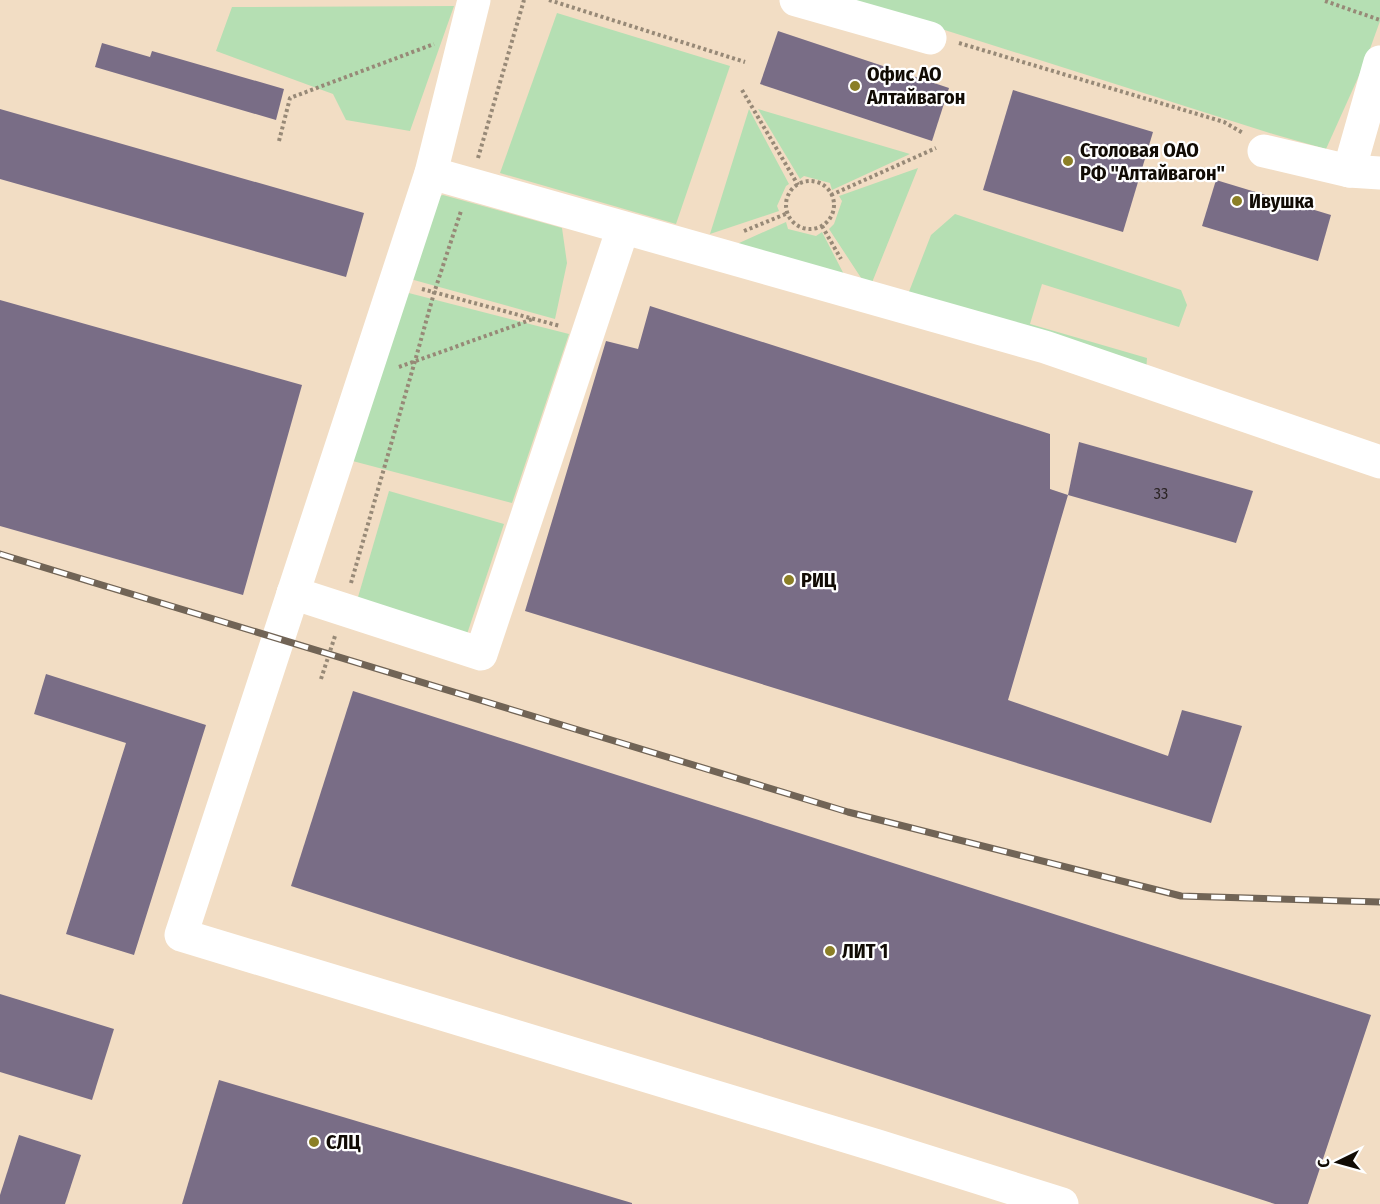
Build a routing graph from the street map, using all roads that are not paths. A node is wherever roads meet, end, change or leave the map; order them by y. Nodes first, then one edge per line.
1 (474, 0) edge
2 (796, 0) edge
3 (930, 38) road end
4 (1380, 62) edge
5 (1264, 151) road end
6 (1364, 172) edge
7 (431, 173) junction
8 (623, 228) junction
9 (1380, 462) edge
10 (293, 593) junction
11 (1062, 1204) edge

1 - 7 lane
2 - 3 lane
4 - 6 lane
5 - 6 lane
7 - 8 lane
7 - 10 lane
8 - 9 lane
8 - 10 lane
10 - 11 lane

